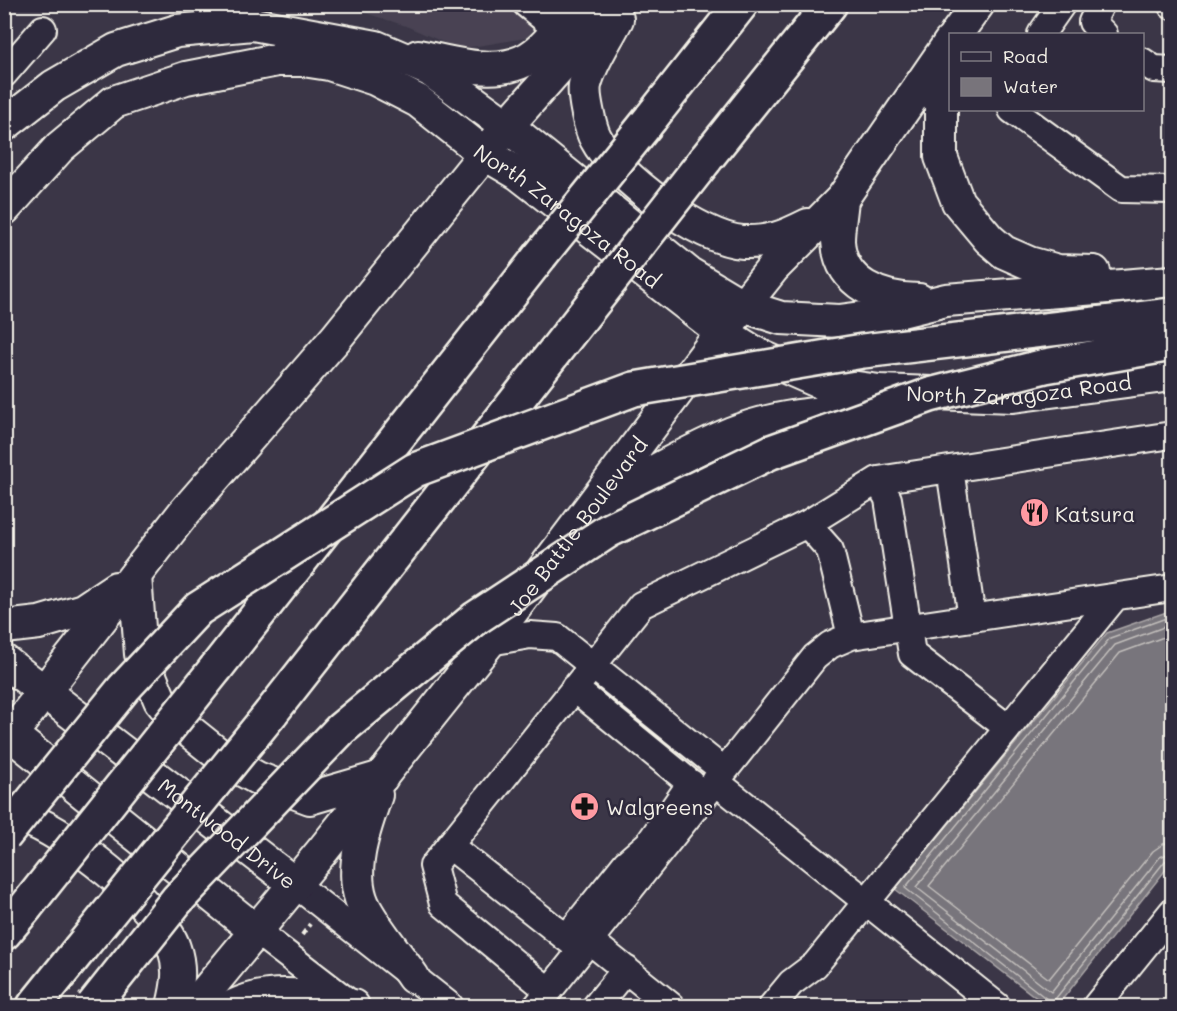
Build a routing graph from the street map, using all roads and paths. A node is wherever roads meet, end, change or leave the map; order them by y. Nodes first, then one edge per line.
1 (526, 4) edge
2 (580, 4) edge
3 (615, 4) edge
4 (624, 4) edge
5 (741, 4) edge
6 (830, 4) edge
7 (978, 4) edge
8 (986, 4) edge
9 (1062, 4) edge
10 (1101, 4) edge
11 (44, 29) dead end
12 (558, 30) junction
13 (957, 33) edge
14 (971, 33) edge
15 (1042, 33) edge
16 (1103, 33) edge
17 (949, 45) edge
18 (376, 47) junction
19 (1144, 62) edge
20 (1173, 70) edge
21 (4, 74) edge
22 (949, 76) edge
23 (1013, 111) edge
24 (4, 125) edge
25 (507, 126) junction
26 (485, 154) junction
27 (1173, 190) edge
28 (842, 198) junction
29 (4, 209) edge
30 (1173, 266) edge
31 (1173, 282) edge
32 (946, 300) junction
33 (743, 306) junction
34 (1173, 315) edge
35 (722, 332) junction
36 (1173, 344) edge
37 (1173, 375) edge
38 (1013, 396) junction
39 (1173, 435) edge
40 (950, 469) junction
41 (878, 480) junction
42 (593, 507) junction
43 (807, 524) junction
44 (135, 576) junction
45 (1173, 588) edge
46 (1115, 597) junction
47 (972, 618) junction
48 (4, 627) edge
49 (907, 628) junction
50 (851, 636) junction
51 (489, 642) junction
52 (4, 661) edge
53 (593, 664) junction
54 (574, 688) junction
55 (43, 693) junction
56 (1008, 728) junction
57 (7, 736) edge
58 (382, 777) junction
59 (709, 783) junction
60 (4, 816) edge
61 (657, 818) junction
62 (4, 836) edge
63 (450, 846) junction
64 (626, 863) junction
65 (295, 884) junction
66 (866, 902) junction
67 (1173, 912) edge
68 (310, 924) dead end
69 (256, 931) junction
70 (4, 933) edge
71 (302, 935) dead end
72 (579, 943) junction
73 (626, 969) junction
74 (413, 977) junction
75 (543, 999) edge
76 (34, 1006) edge
77 (93, 1006) edge
78 (174, 1006) edge
79 (194, 1006) edge
80 (234, 1006) edge
81 (354, 1006) edge
82 (450, 1006) edge
83 (596, 1006) edge
84 (671, 1006) edge
85 (772, 1006) edge
86 (997, 1006) edge
87 (1096, 1006) edge

1 - 12 street
2 - 12 main road
3 - 25 main road
4 - 28 main road
5 - 70 highway, bridge
6 - 76 highway, bridge
7 - 13 main road
8 - 14 main road
9 - 15 street
10 - 16 street
11 - 21 street
12 - 18 main road
17 - 28 main road, Joe Battle Boulevard
18 - 24 main road, North Zaragoza Road
18 - 25 main road, North Zaragoza Road
19 - 20 street
22 - 30 main road
23 - 27 street
25 - 26 main road
25 - 33 main road, North Zaragoza Road
26 - 29 main road, North Zaragoza Road
26 - 35 main road, North Zaragoza Road
26 - 44 main road
28 - 32 main road
28 - 33 main road, Joe Battle Boulevard
31 - 32 main road, North Zaragoza Road
32 - 33 main road, North Zaragoza Road
33 - 35 main road, Joe Battle Boulevard
34 - 62 highway, bridge
35 - 38 main road, North Zaragoza Road
35 - 42 main road, Joe Battle Boulevard
36 - 77 highway, bridge
37 - 38 main road, North Zaragoza Road
38 - 42 main road
39 - 40 street
40 - 41 street
40 - 47 street
41 - 43 street
41 - 49 street
42 - 51 main road, Joe Battle Boulevard
43 - 50 street
43 - 53 street
44 - 48 main road
44 - 55 main road
44 - 58 main road
45 - 46 street
46 - 47 street
46 - 56 street
47 - 49 street
49 - 50 street
49 - 56 street
50 - 59 street
51 - 53 street
51 - 58 main road, Joe Battle Boulevard
52 - 55 main road, Montwood Drive
53 - 54 street
53 - 59 street
54 - 59 street
54 - 63 street
55 - 57 main road
55 - 65 main road, Montwood Drive
56 - 66 street
57 - 69 main road
58 - 65 main road, Joe Battle Boulevard
58 - 74 main road
59 - 61 street
59 - 66 street
59 - 72 street
60 - 78 main road
61 - 64 street
61 - 64 street
63 - 72 street
63 - 75 street
64 - 72 street
65 - 69 main road, Joe Battle Boulevard
65 - 74 street, Montwood Drive
66 - 85 street
66 - 86 street
67 - 87 street
68 - 71 path
69 - 79 main road, Joe Battle Boulevard
69 - 81 street
72 - 73 street
72 - 75 street
73 - 83 street
73 - 84 street
74 - 82 street, Montwood Drive
80 - 81 main road

